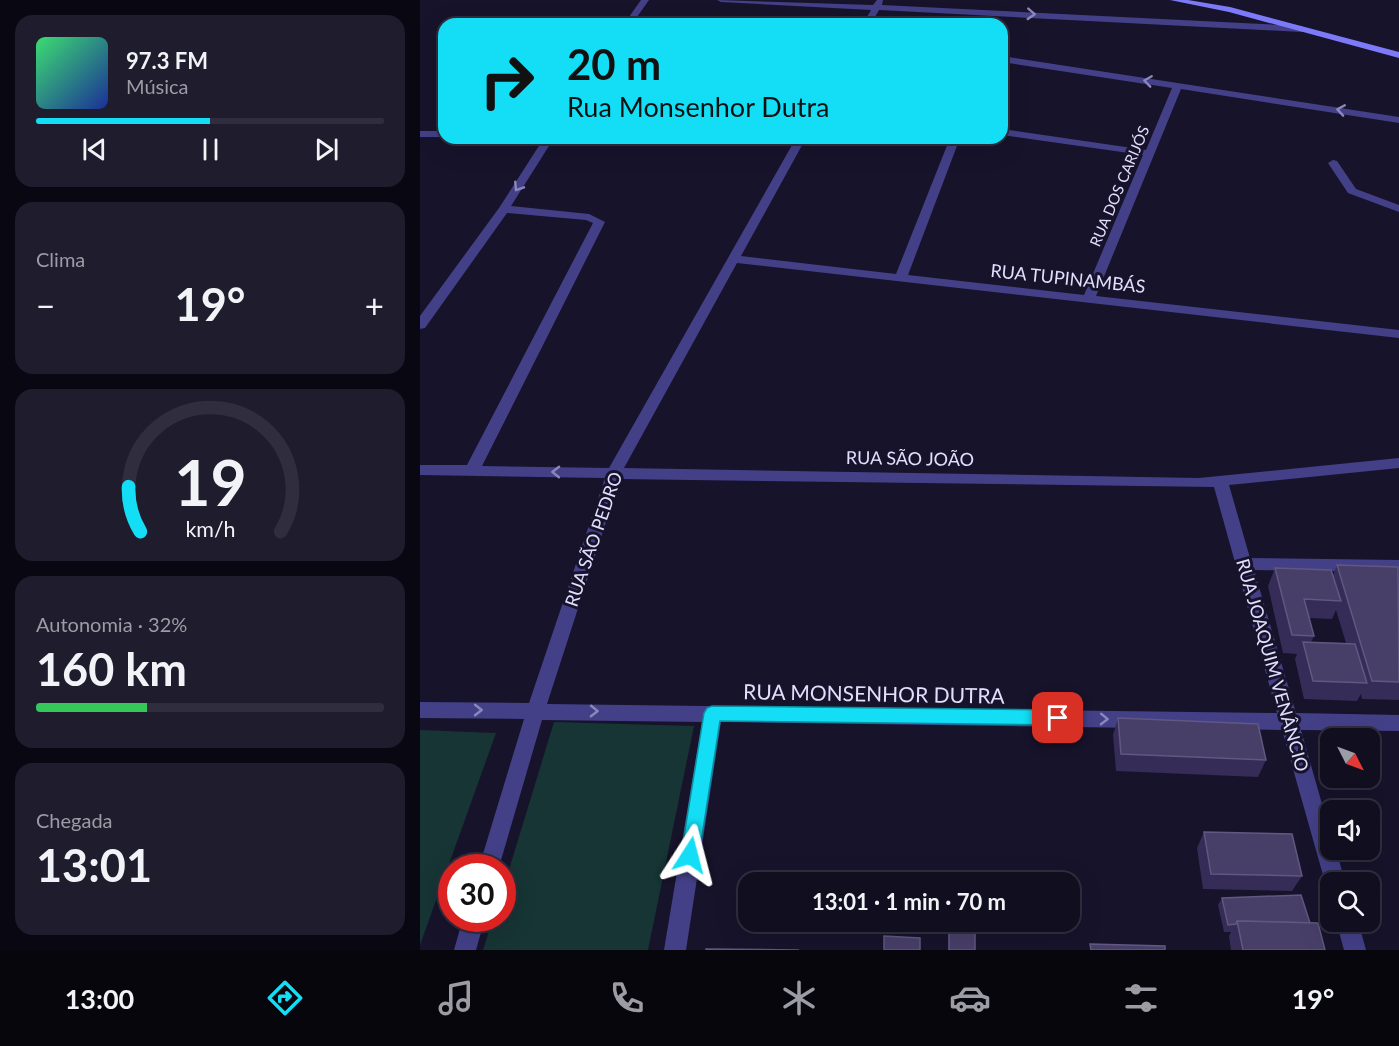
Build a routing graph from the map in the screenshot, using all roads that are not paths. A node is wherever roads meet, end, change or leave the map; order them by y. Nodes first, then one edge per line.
1 (645, 0) edge
2 (721, 0) edge
3 (1174, 0) edge
4 (1204, 0) edge
5 (879, 3) edge
6 (1230, 10) junction
7 (1004, 12) junction
8 (1250, 15) junction
9 (632, 18) edge
10 (870, 18) edge
11 (1002, 18) edge
12 (1223, 26) junction
13 (1302, 29) junction
14 (1399, 55) edge
15 (1008, 60) edge
16 (1178, 86) junction
17 (1399, 120) edge
18 (1008, 133) edge
19 (420, 134) edge
20 (438, 134) edge
21 (545, 144) edge
22 (798, 144) edge
23 (953, 144) edge
24 (1149, 153) junction
25 (1333, 163) dead end
26 (504, 209) junction
27 (1399, 209) edge
28 (732, 259) junction
29 (901, 277) junction
30 (1089, 298) junction
31 (420, 325) edge
32 (1399, 334) edge
33 (1399, 462) edge
34 (420, 470) edge
35 (472, 471) junction
36 (614, 472) junction
37 (1220, 483) junction
38 (1244, 564) junction
39 (1399, 566) edge
40 (420, 710) edge
41 (536, 710) junction
42 (712, 713) junction
43 (1289, 721) junction
44 (1399, 723) edge
45 (493, 854) edge
46 (1332, 872) edge
47 (470, 932) edge
48 (1350, 932) edge
49 (465, 950) edge
50 (675, 950) edge
51 (1355, 950) edge

1 - 9 street
2 - 5 street
3 - 6 main road
4 - 6 main road
5 - 7 street
5 - 10 street
6 - 8 main road
7 - 11 street
7 -> 12 street
8 - 12 street
8 - 13 main road
12 - 13 street
13 - 14 main road
16 -> 15 street
17 -> 16 street
16 - 24 street, RUA DOS CARIJÓS
18 - 24 street
19 - 20 street
21 -> 26 street
22 - 28 street, RUA SÃO PEDRO
23 - 29 street
24 - 30 street, RUA DOS CARIJÓS
25 - 27 street
26 - 31 street
26 - 35 street
28 - 29 street, RUA TUPINAMBÁS
28 - 36 street, RUA SÃO PEDRO
29 - 30 street, RUA TUPINAMBÁS
30 - 32 street, RUA TUPINAMBÁS
33 - 37 street, RUA SÃO JOÃO
34 - 35 street, RUA SÃO JOÃO
36 -> 35 street, RUA SÃO JOÃO
36 - 37 street, RUA SÃO JOÃO
36 - 41 street, RUA SÃO PEDRO
37 - 38 street, RUA JOAQUIM VENÂNCIO
38 - 39 street
38 - 43 street, RUA JOAQUIM VENÂNCIO
40 -> 41 street, RUA MONSENHOR DUTRA
41 -> 42 street, RUA MONSENHOR DUTRA
41 - 45 street, RUA SÃO PEDRO
42 -> 43 street, RUA MONSENHOR DUTRA
42 - 50 street
43 - 44 street, RUA MONSENHOR DUTRA
43 - 46 street, RUA JOAQUIM VENÂNCIO
47 - 49 street
48 - 51 street

